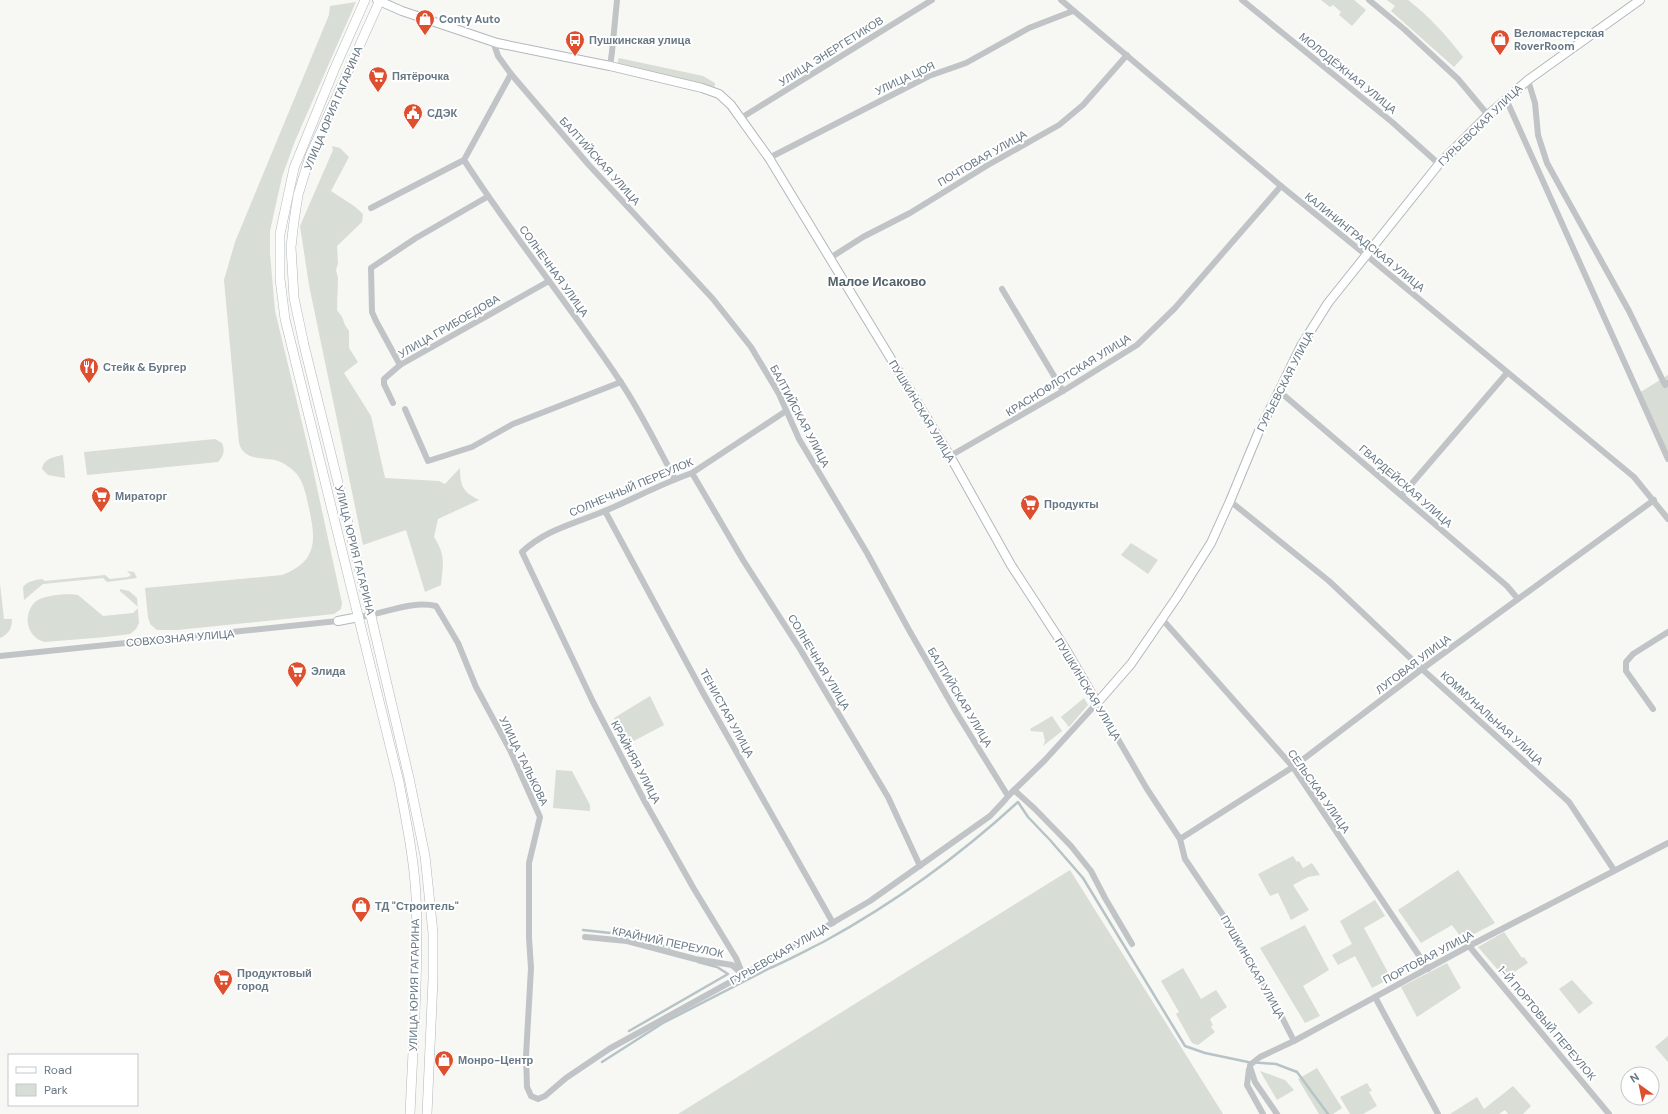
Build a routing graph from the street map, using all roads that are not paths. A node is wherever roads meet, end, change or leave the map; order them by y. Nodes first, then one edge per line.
1 (365, 0) edge
2 (379, 0) edge
3 (617, 0) edge
4 (932, 0) edge
5 (1062, 0) edge
6 (1242, 0) edge
7 (1369, 0) edge
8 (1640, 0) edge
9 (1073, 11) junction
10 (492, 42) junction
11 (1127, 55) junction
12 (610, 66) junction
13 (511, 74) junction
14 (1528, 80) junction
15 (1506, 99) junction
16 (1488, 115) junction
17 (741, 118) junction
18 (769, 158) junction
19 (464, 160) junction
20 (1439, 164) junction
21 (1281, 186) junction
22 (487, 197) junction
23 (372, 208) dead end
24 (1366, 255) junction
25 (830, 258) junction
26 (549, 281) junction
27 (1002, 289) dead end
28 (400, 365) junction
29 (1507, 373) junction
30 (621, 382) junction
31 (1666, 384) edge
32 (1278, 391) junction
33 (1063, 392) junction
34 (1668, 392) edge
35 (392, 403) dead end
36 (405, 409) dead end
37 (786, 411) junction
38 (950, 456) junction
39 (1668, 459) edge
40 (692, 473) junction
41 (674, 479) junction
42 (1402, 495) junction
43 (1654, 500) junction
44 (1230, 501) junction
45 (605, 511) junction
46 (1668, 518) edge
47 (522, 552) joint
48 (1518, 599) junction
49 (371, 616) junction
50 (359, 617) junction
51 (1162, 619) junction
52 (338, 621) joint
53 (1668, 632) edge
54 (0, 656) edge
55 (1422, 669) junction
56 (1097, 703) junction
57 (1653, 709) dead end
58 (1292, 767) junction
59 (1014, 790) junction
60 (1007, 798) junction
61 (1180, 839) junction
62 (1668, 842) edge
63 (920, 866) junction
64 (1614, 870) junction
65 (833, 923) junction
66 (586, 937) dead end
67 (1132, 944) dead end
68 (1469, 946) junction
69 (1428, 969) junction
70 (743, 975) junction
71 (1375, 997) junction
72 (1294, 1041) junction
73 (1250, 1066) junction
74 (544, 1096) joint
75 (410, 1114) edge
76 (426, 1114) edge
77 (1263, 1114) edge
78 (1277, 1114) edge
79 (1438, 1114) edge
80 (1609, 1114) edge

1 - 50 main road, УЛИЦА ЮРИЯ ГАГАРИНА
2 - 10 street, ПУШКИНСКАЯ УЛИЦА
2 - 49 main road, УЛИЦА ЮРИЯ ГАГАРИНА
3 - 12 street
4 - 17 street, УЛИЦА ЭНЕРГЕТИКОВ
5 - 9 street, КАЛИНИНГРАДСКАЯ УЛИЦА
6 - 20 street, МОЛОДЁЖНАЯ УЛИЦА
7 - 16 street
8 - 14 street, ГУРЬЕВСКАЯ УЛИЦА
9 - 11 street, КАЛИНИНГРАДСКАЯ УЛИЦА
9 - 18 street, УЛИЦА ЦОЯ
10 - 12 street, ПУШКИНСКАЯ УЛИЦА
10 - 13 street, БАЛТИЙСКАЯ УЛИЦА
11 - 21 street, КАЛИНИНГРАДСКАЯ УЛИЦА
11 - 25 street, ПОЧТОВАЯ УЛИЦА
12 - 17 street, ПУШКИНСКАЯ УЛИЦА
13 - 19 street
13 - 37 street, БАЛТИЙСКАЯ УЛИЦА
14 - 15 street, ГУРЬЕВСКАЯ УЛИЦА
14 - 31 street
15 - 16 street, ГУРЬЕВСКАЯ УЛИЦА
15 - 39 street
16 - 20 street, ГУРЬЕВСКАЯ УЛИЦА
17 - 18 street, ПУШКИНСКАЯ УЛИЦА
18 - 25 street, ПУШКИНСКАЯ УЛИЦА
19 - 22 street, СОЛНЕЧНАЯ УЛИЦА
19 - 23 street
20 - 24 street, ГУРЬЕВСКАЯ УЛИЦА
21 - 24 street, КАЛИНИНГРАДСКАЯ УЛИЦА
21 - 33 street, КРАСНОФЛОТСКАЯ УЛИЦА
22 - 26 street, СОЛНЕЧНАЯ УЛИЦА
22 - 28 street
24 - 29 street, КАЛИНИНГРАДСКАЯ УЛИЦА
24 - 32 street, ГУРЬЕВСКАЯ УЛИЦА
25 - 38 street, ПУШКИНСКАЯ УЛИЦА
26 - 28 street, УЛИЦА ГРИБОЕДОВА
26 - 30 street, СОЛНЕЧНАЯ УЛИЦА
27 - 33 street
28 - 35 street, УЛИЦА ГРИБОЕДОВА
29 - 42 street
29 - 43 street, КАЛИНИНГРАДСКАЯ УЛИЦА
30 - 36 street
30 - 41 street, СОЛНЕЧНАЯ УЛИЦА
31 - 34 street
32 - 42 street, ГВАРДЕЙСКАЯ УЛИЦА
32 - 44 street, ГУРЬЕВСКАЯ УЛИЦА
33 - 38 street, КРАСНОФЛОТСКАЯ УЛИЦА
37 - 40 street, СОЛНЕЧНЫЙ ПЕРЕУЛОК
37 - 60 street, БАЛТИЙСКАЯ УЛИЦА
38 - 56 street, ПУШКИНСКАЯ УЛИЦА
40 - 41 street, СОЛНЕЧНЫЙ ПЕРЕУЛОК
40 - 63 street, СОЛНЕЧНАЯ УЛИЦА
41 - 45 street, СОЛНЕЧНЫЙ ПЕРЕУЛОК
42 - 48 street, ГВАРДЕЙСКАЯ УЛИЦА
43 - 46 street, КАЛИНИНГРАДСКАЯ УЛИЦА
43 - 48 street, ЛУГОВАЯ УЛИЦА
44 - 51 street, ГУРЬЕВСКАЯ УЛИЦА
44 - 55 street, КОММУНАЛЬНАЯ УЛИЦА
45 - 47 street, СОЛНЕЧНЫЙ ПЕРЕУЛОК
45 - 65 street, ТЕНИСТАЯ УЛИЦА
47 - 70 street, КРАЙНЯЯ УЛИЦА
48 - 55 street, ЛУГОВАЯ УЛИЦА
49 - 50 street, УЛИЦА ТАЛЬКОВА
49 - 74 street, УЛИЦА ТАЛЬКОВА
49 - 76 main road, УЛИЦА ЮРИЯ ГАГАРИНА
50 - 52 street, СОВХОЗНАЯ УЛИЦА
50 - 75 main road, УЛИЦА ЮРИЯ ГАГАРИНА
51 - 56 street, ГУРЬЕВСКАЯ УЛИЦА
51 - 58 street, СЕЛЬСКАЯ УЛИЦА
52 - 54 street, СОВХОЗНАЯ УЛИЦА
53 - 57 street
55 - 58 street, ЛУГОВАЯ УЛИЦА
55 - 64 street, КОММУНАЛЬНАЯ УЛИЦА
56 - 59 street, ГУРЬЕВСКАЯ УЛИЦА
56 - 61 street, ПУШКИНСКАЯ УЛИЦА
58 - 61 street, ЛУГОВАЯ УЛИЦА
58 - 69 street, СЕЛЬСКАЯ УЛИЦА
59 - 60 street, ГУРЬЕВСКАЯ УЛИЦА
59 - 67 street
60 - 63 street, ГУРЬЕВСКАЯ УЛИЦА
61 - 72 street, ПУШКИНСКАЯ УЛИЦА
62 - 64 street, ПОРТОВАЯ УЛИЦА
63 - 65 street, ГУРЬЕВСКАЯ УЛИЦА
64 - 68 street, ПОРТОВАЯ УЛИЦА
65 - 70 street, ГУРЬЕВСКАЯ УЛИЦА
66 - 70 street, КРАЙНИЙ ПЕРЕУЛОК
68 - 69 street, ПОРТОВАЯ УЛИЦА
68 - 80 street, 1-Й ПОРТОВЫЙ ПЕРЕУЛОК
69 - 71 street, ПОРТОВАЯ УЛИЦА
70 - 74 street, ГУРЬЕВСКАЯ УЛИЦА
71 - 72 street, ПОРТОВАЯ УЛИЦА
71 - 79 street
72 - 73 street, ПОРТОВАЯ УЛИЦА
73 - 77 street
73 - 78 street

